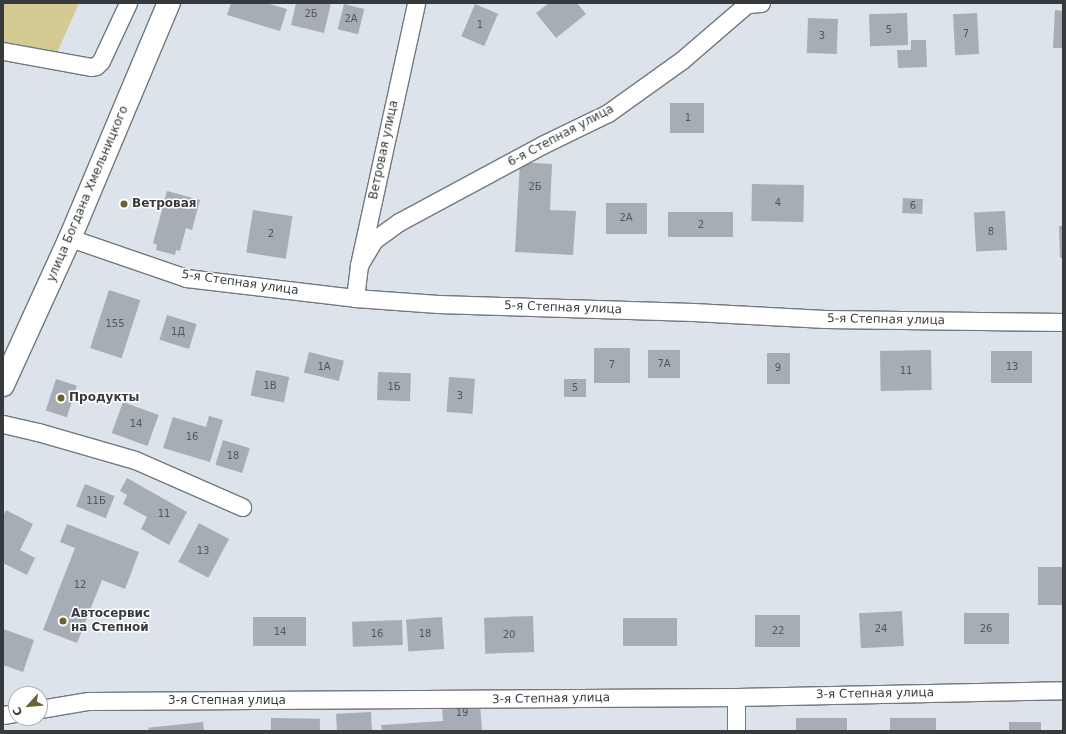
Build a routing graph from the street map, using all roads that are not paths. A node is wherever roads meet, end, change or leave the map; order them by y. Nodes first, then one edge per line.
1 (128, 3) edge
2 (169, 3) edge
3 (416, 3) edge
4 (752, 3) edge
5 (3, 51) edge
6 (70, 238) junction
7 (359, 265) junction
8 (354, 298) junction
9 (1063, 322) edge
10 (4, 381) edge
11 (3, 424) edge
12 (242, 506) dead end
13 (1063, 690) edge
14 (736, 697) junction
15 (48, 708) edge
16 (736, 731) edge

1 - 5 street
2 - 6 street, улица Богдана Хмельницкого
3 - 7 street, Ветровая улица
4 - 7 street, 6-я Степная улица
6 - 8 street, 5-я Степная улица
6 - 10 street, улица Богдана Хмельницкого
7 - 8 street, Ветровая улица
8 - 9 street, 5-я Степная улица
11 - 12 street
13 - 14 street, 3-я Степная улица
14 - 15 street, 3-я Степная улица
14 - 16 street

